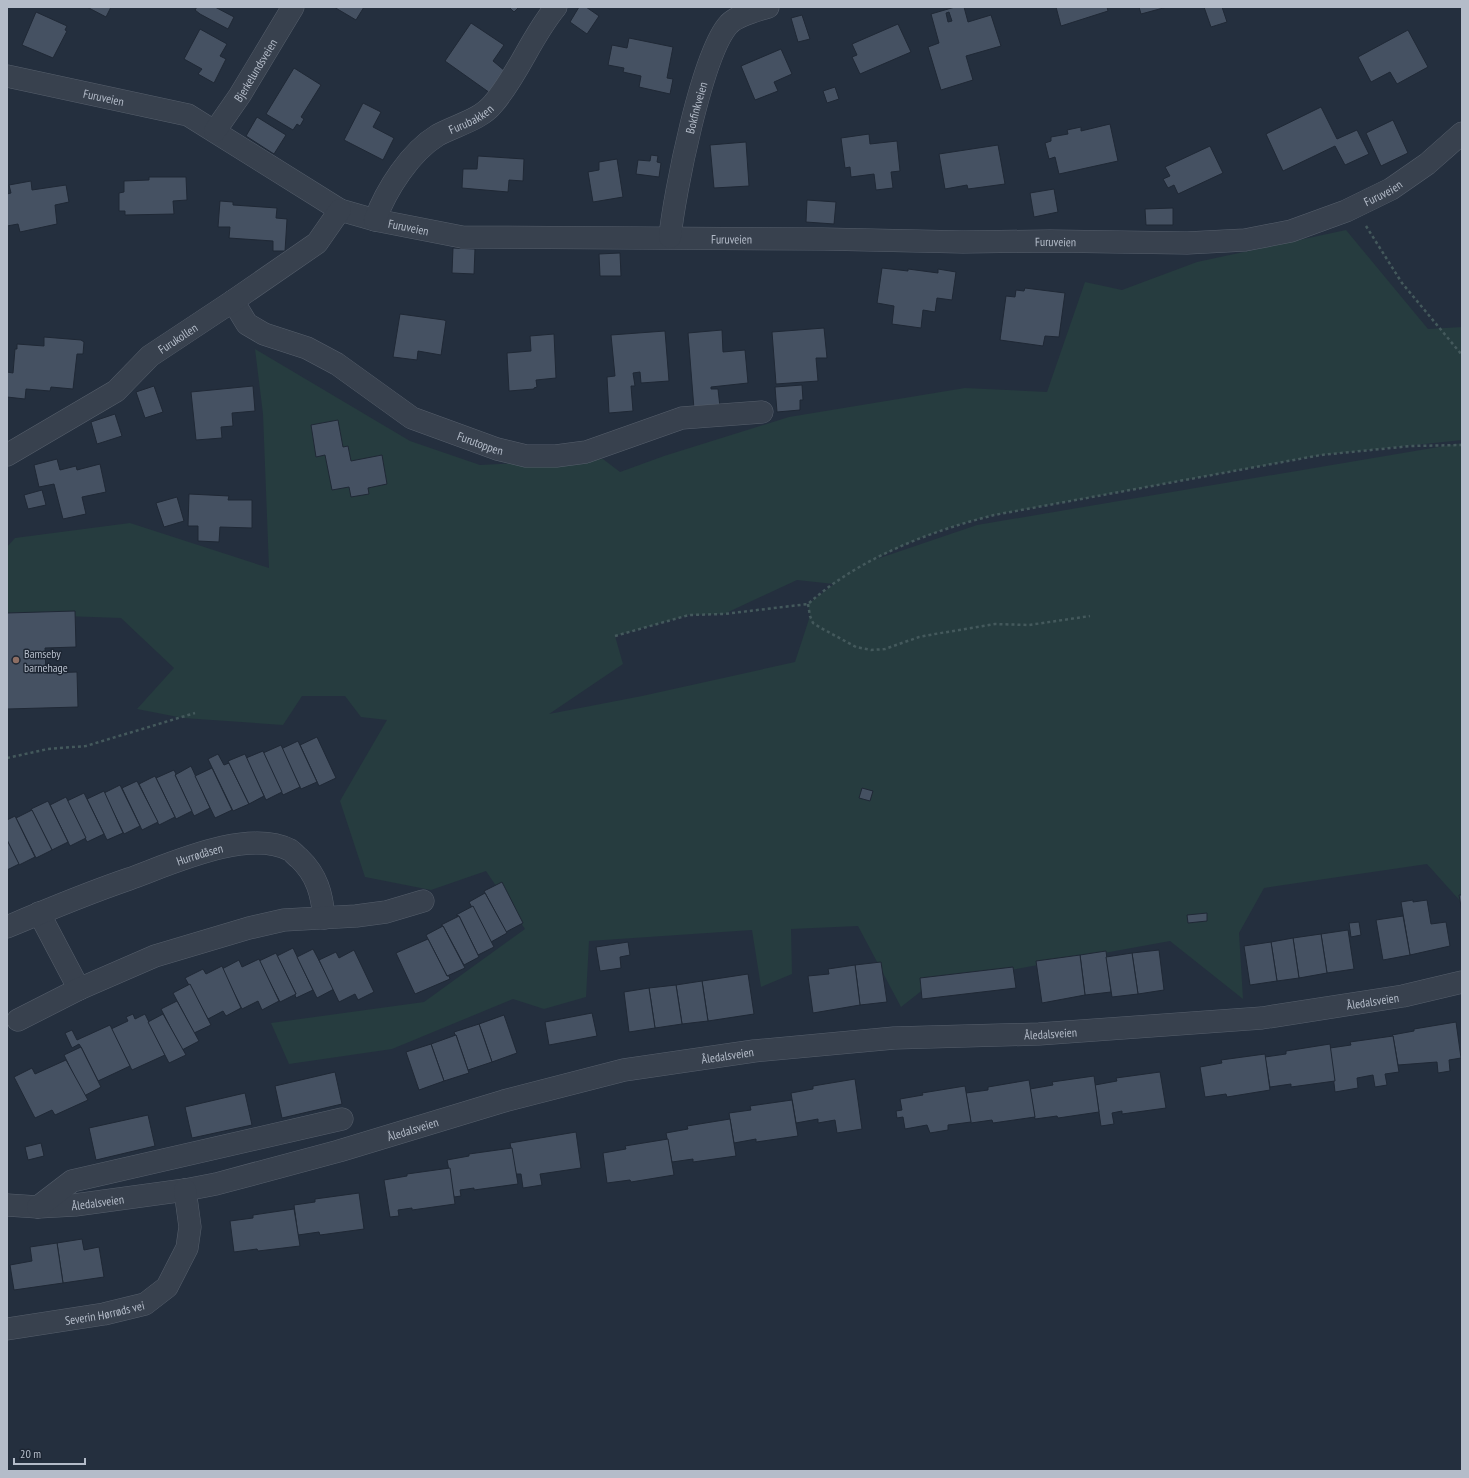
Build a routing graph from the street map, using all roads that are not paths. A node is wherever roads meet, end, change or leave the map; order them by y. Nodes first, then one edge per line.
1 (293, 7) edge
2 (556, 7) edge
3 (768, 7) edge
4 (7, 76) edge
5 (215, 131) junction
6 (1462, 133) edge
7 (340, 210) junction
8 (375, 220) junction
9 (670, 237) junction
10 (233, 301) junction
11 (762, 412) dead end
12 (7, 455) edge
13 (423, 901) dead end
14 (39, 913) junction
15 (324, 918) junction
16 (7, 927) edge
17 (1462, 982) edge
18 (78, 989) junction
19 (18, 1020) dead end
20 (342, 1119) dead end
21 (185, 1190) junction
22 (7, 1205) edge
23 (38, 1207) junction
24 (7, 1329) edge

1 - 5 street, Bjerkelundsveien
2 - 8 street, Furubakken
3 - 9 street, Bokfinkveien
4 - 5 street, Furuveien
5 - 7 street, Furuveien
6 - 9 street, Furuveien
7 - 8 street, Furuveien
7 - 10 street, Furukollen
8 - 9 street, Furuveien
10 - 11 street, Furutoppen
10 - 12 street, Furukollen
13 - 15 street
14 - 15 street, Hurrødåsen
14 - 16 street, Hurrødåsen
14 - 18 street
15 - 18 street
17 - 21 street, Åledalsveien
18 - 19 street
20 - 23 street
21 - 23 street, Åledalsveien
21 - 24 street, Severin Hørrøds vei
22 - 23 street, Åledalsveien

